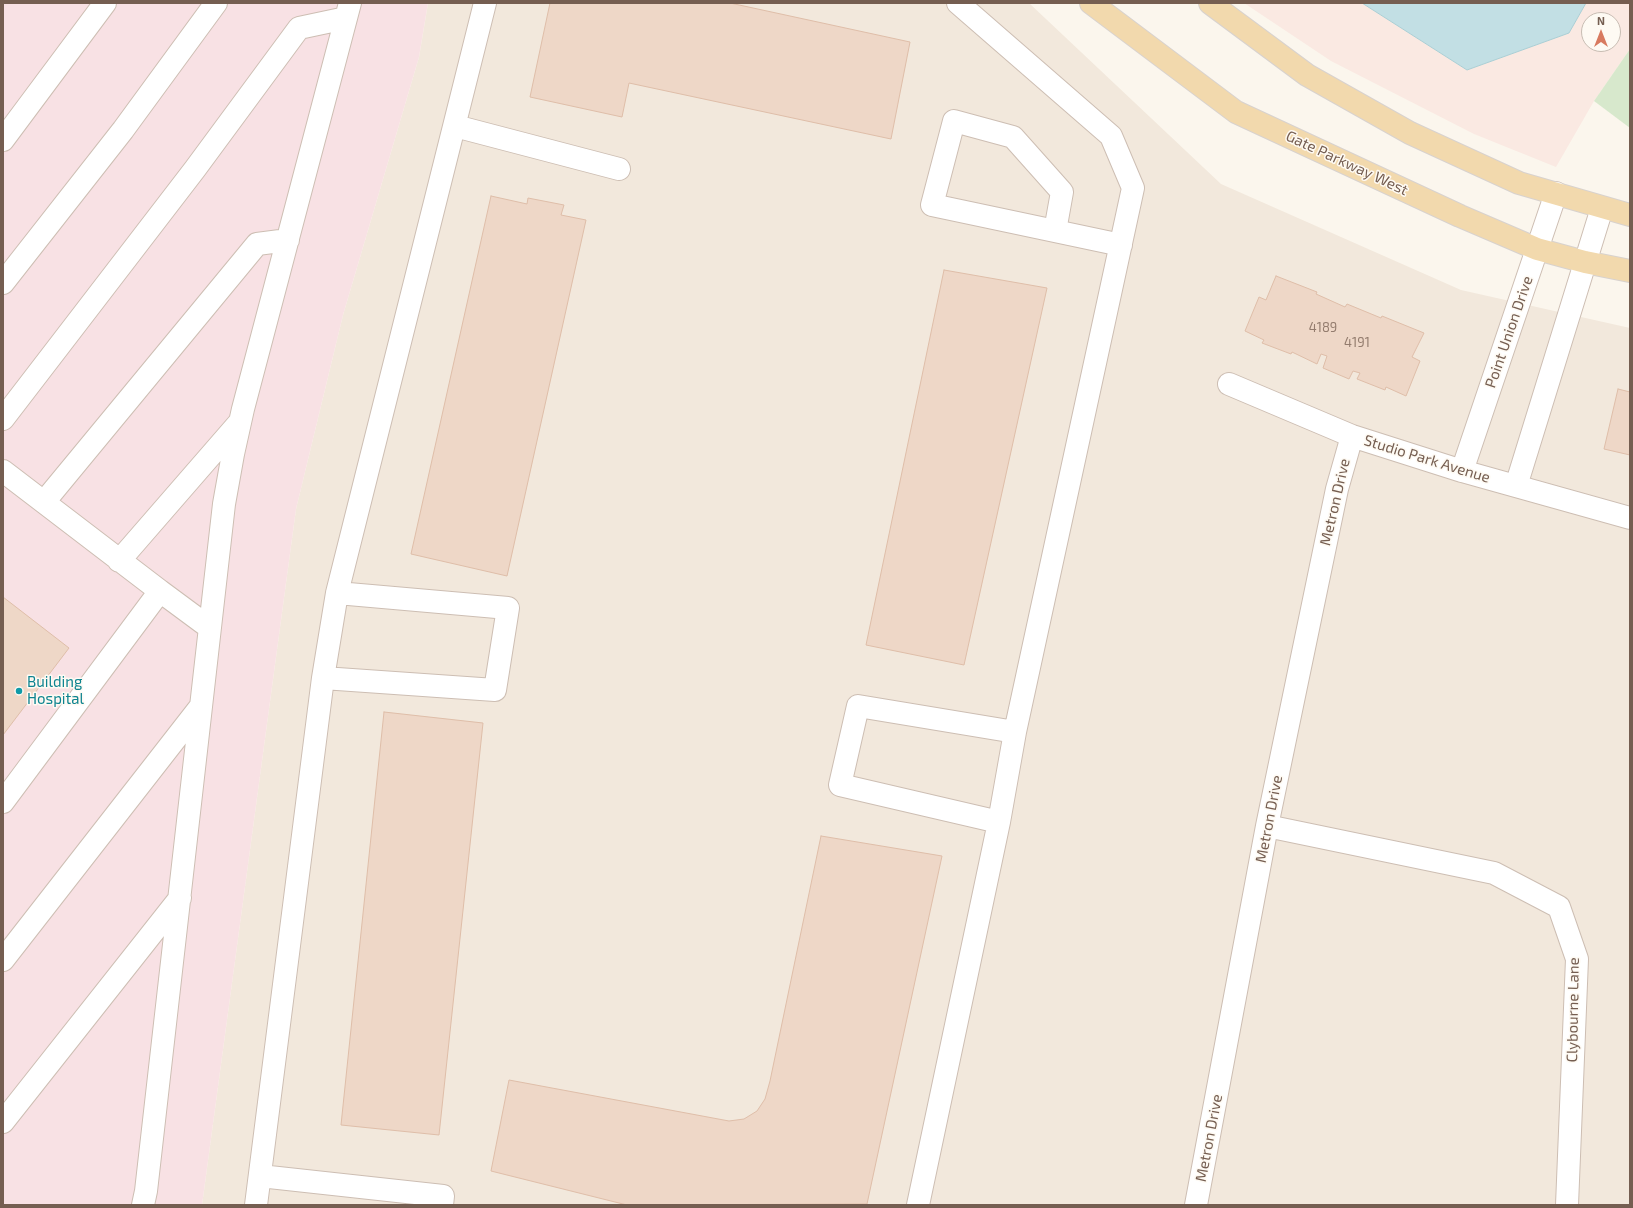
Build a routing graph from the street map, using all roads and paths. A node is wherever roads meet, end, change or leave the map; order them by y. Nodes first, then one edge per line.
1 (105, 3) edge
2 (216, 3) edge
3 (486, 3) edge
4 (958, 3) edge
5 (1091, 3) edge
6 (1210, 3) edge
7 (348, 11) edge
8 (454, 126) junction
9 (3, 140) edge
10 (619, 169) dead end
11 (1556, 193) junction
12 (1602, 208) junction
13 (1630, 215) edge
14 (1055, 231) junction
15 (288, 240) junction
16 (1121, 245) junction
17 (1537, 248) junction
18 (1585, 262) junction
19 (1630, 271) edge
20 (3, 283) edge
21 (1229, 384) dead end
22 (3, 419) edge
23 (240, 421) junction
24 (1352, 436) junction
25 (3, 471) edge
26 (1462, 471) junction
27 (1516, 486) junction
28 (44, 502) junction
29 (1630, 518) edge
30 (120, 561) junction
31 (160, 591) junction
32 (337, 593) junction
33 (210, 628) junction
34 (323, 678) junction
35 (201, 706) junction
36 (1015, 732) junction
37 (3, 802) edge
38 (999, 822) junction
39 (1267, 826) junction
40 (180, 898) junction
41 (3, 960) edge
42 (3, 1122) edge
43 (260, 1176) junction
44 (143, 1205) edge
45 (256, 1205) edge
46 (442, 1205) edge
47 (918, 1205) edge
48 (1196, 1205) edge
49 (1567, 1205) edge

1 - 9 street
2 - 20 street
3 - 8 street
4 - 16 street
5 - 17 main road, Gate Parkway West
6 - 11 main road
7 - 15 street
7 - 22 street
8 - 10 street
8 - 32 street
11 - 12 main road
11 - 17 street, Point Union Drive
12 - 13 main road
12 - 18 street
14 - 14 street
14 - 16 street
15 - 23 street
15 - 28 street
16 - 36 street
17 - 18 main road, Gate Parkway West
17 - 26 street, Point Union Drive
18 - 19 main road, Gate Parkway West
18 - 27 street
21 - 24 street, Studio Park Avenue
23 - 30 street
23 - 33 street
24 - 26 street, Studio Park Avenue
24 - 39 street, Metron Drive
25 - 28 street
26 - 27 street, Studio Park Avenue
27 - 29 street, Studio Park Avenue
28 - 30 street
30 - 31 street
31 - 33 street
31 - 37 street
32 - 34 street
32 - 34 street
33 - 35 street
34 - 43 street
35 - 40 street
35 - 41 street
36 - 38 street
36 - 38 street
38 - 47 street
39 - 48 street, Metron Drive
39 - 49 street, Clybourne Lane
40 - 42 street
40 - 44 street
43 - 45 street
43 - 46 street

